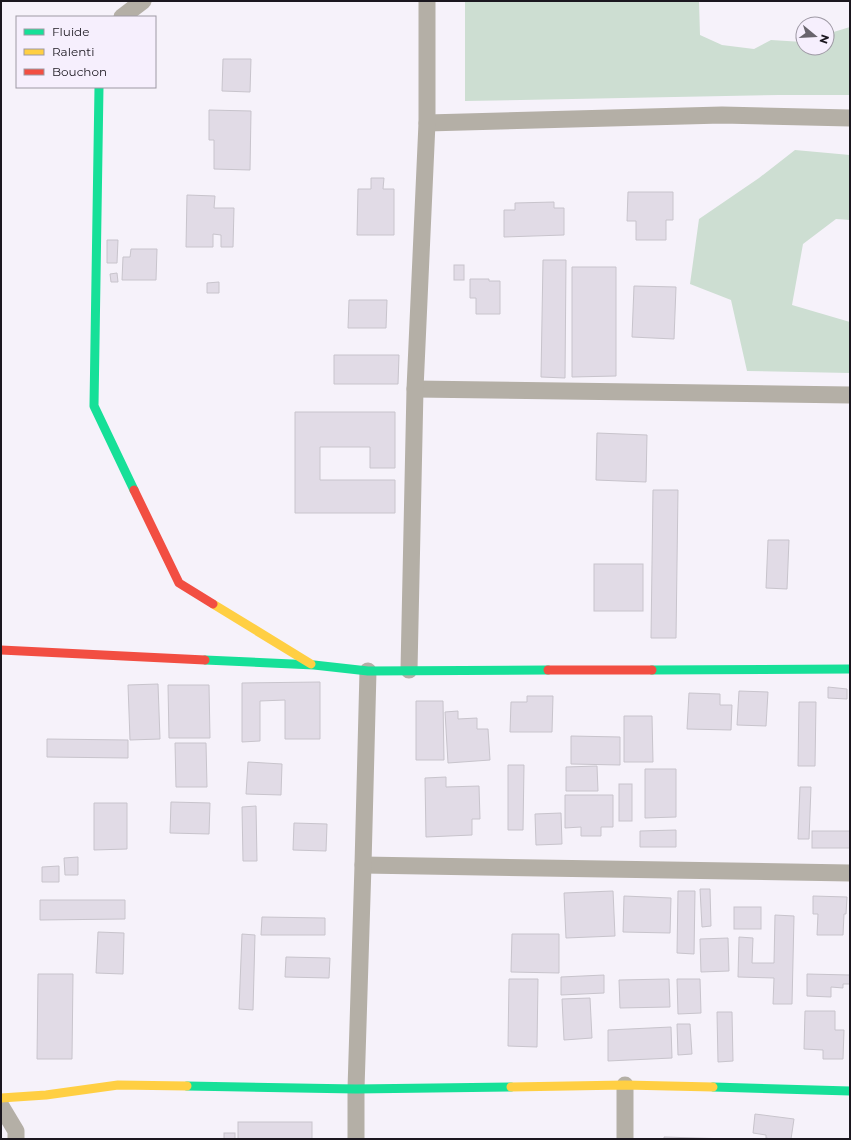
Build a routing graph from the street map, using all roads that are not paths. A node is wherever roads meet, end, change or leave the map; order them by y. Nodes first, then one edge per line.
1 (143, 1) edge
2 (427, 1) edge
3 (123, 16) edge
4 (99, 88) edge
5 (850, 118) edge
6 (427, 123) junction
7 (415, 389) junction
8 (850, 395) edge
9 (1, 650) edge
10 (314, 665) junction
11 (850, 669) edge
12 (409, 670) junction
13 (368, 671) junction
14 (364, 865) junction
15 (850, 873) edge
16 (625, 1085) junction
17 (356, 1089) junction
18 (850, 1091) edge
19 (1, 1098) edge
20 (1, 1106) edge
21 (16, 1139) edge
22 (356, 1139) edge
23 (625, 1139) edge

1 - 3 street
2 - 6 street
4 - 10 street
5 - 6 street
6 - 7 street
7 - 8 street
7 - 12 street
9 - 10 street
10 - 13 street
11 - 12 street
12 - 13 street
13 - 14 street
14 - 15 street
14 - 17 street
16 - 17 street
16 - 18 street
16 - 23 street
17 - 19 street
17 - 22 street
20 - 21 street

